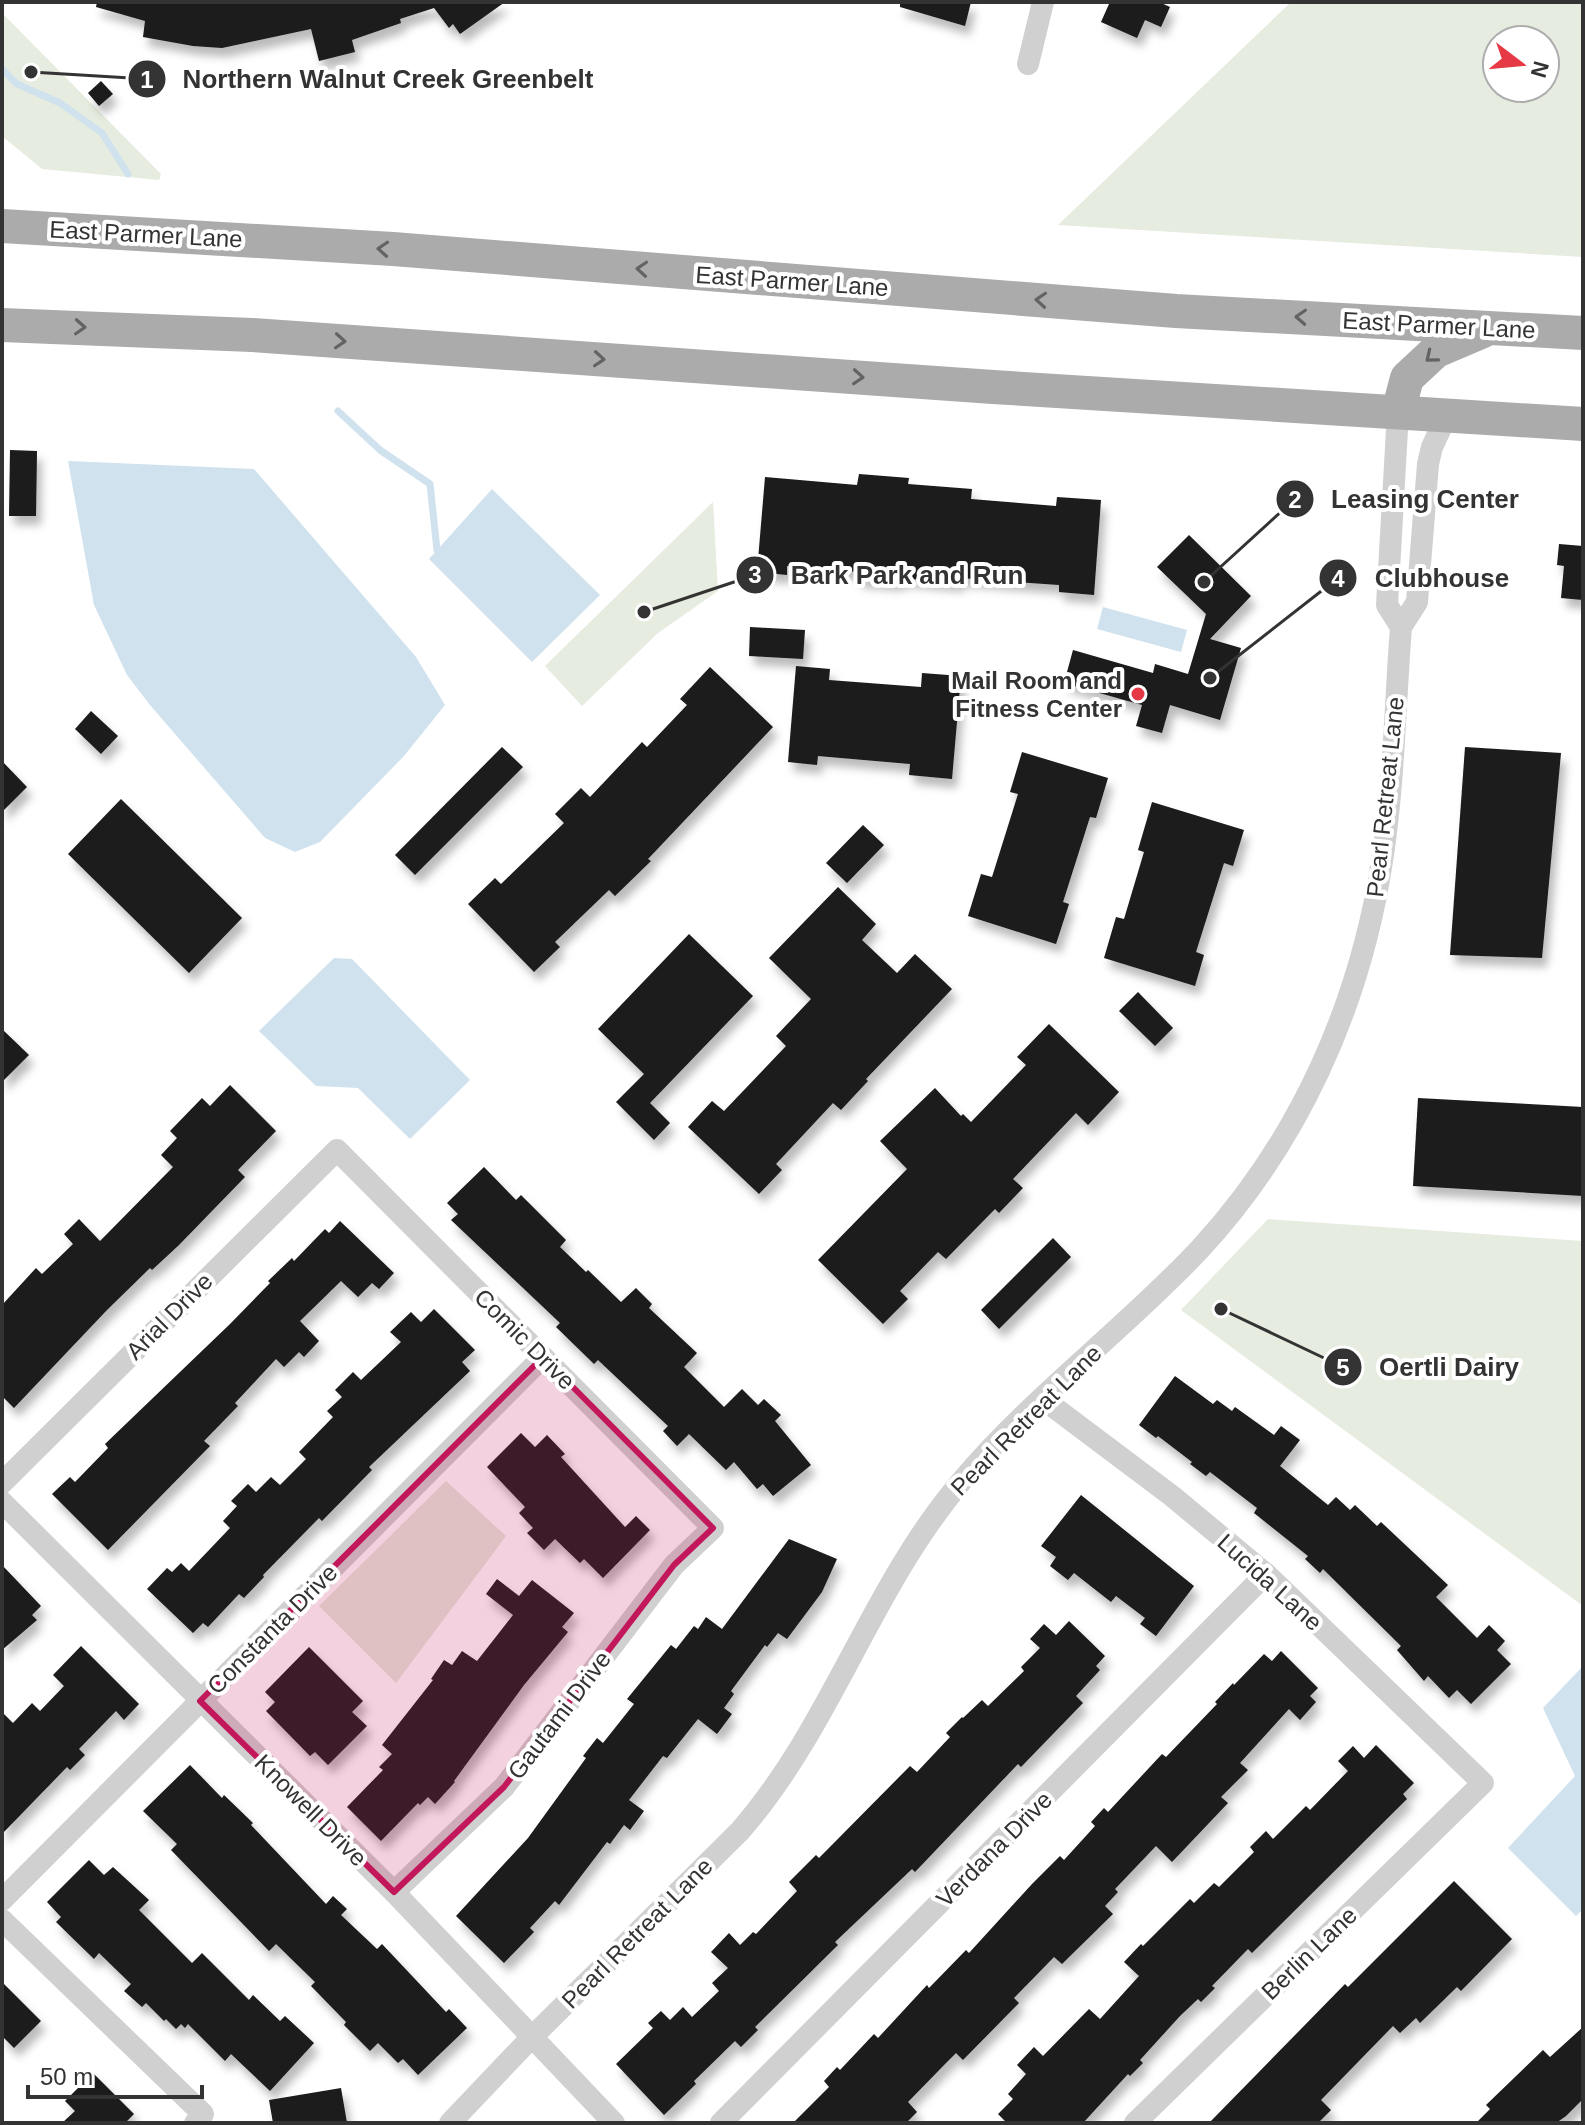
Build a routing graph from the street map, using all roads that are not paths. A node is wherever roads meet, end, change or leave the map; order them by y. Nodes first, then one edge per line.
1 (1043, 2) edge
2 (1028, 64) dead end
3 (2, 226) edge
4 (2, 325) edge
5 (1490, 328) junction
6 (1583, 333) edge
7 (1398, 412) junction
8 (1447, 415) junction
9 (1583, 424) edge
10 (1401, 627) junction
11 (337, 1150) joint
12 (543, 1357) junction
13 (1043, 1399) junction
14 (2, 1483) edge
15 (2, 1502) edge
16 (713, 1528) joint
17 (1266, 1574) junction
18 (200, 1701) junction
19 (1483, 1783) joint
20 (394, 1892) junction
21 (2, 1900) edge
22 (2, 1920) edge
23 (531, 2038) junction
24 (199, 2119) edge
25 (450, 2123) edge
26 (614, 2123) edge
27 (721, 2123) edge
28 (1135, 2123) edge

1 - 2 street
5 -> 3 main road, East Parmer Lane
4 -> 7 main road
5 - 6 main road, East Parmer Lane
5 -> 7 main road
7 - 8 main road
7 - 10 street, Pearl Retreat Lane
8 - 9 main road
8 - 10 street, Pearl Retreat Lane
10 - 13 street, Pearl Retreat Lane
11 - 12 street, Comic Drive
11 - 14 street, Arial Drive
12 - 16 street, Comic Drive
12 - 18 street, Constanta Drive
13 - 17 street, Lucida Lane
13 - 23 street, Pearl Retreat Lane
15 - 18 street, Knowell Drive
16 - 20 street, Gautami Drive
17 - 19 street, Lucida Lane
17 - 27 street, Verdana Drive
18 - 20 street, Knowell Drive
18 - 21 street, Constanta Drive
19 - 28 street, Berlin Lane
20 - 23 street, Knowell Drive
22 - 24 street
23 - 25 street, Pearl Retreat Lane
23 - 26 street, Knowell Drive

